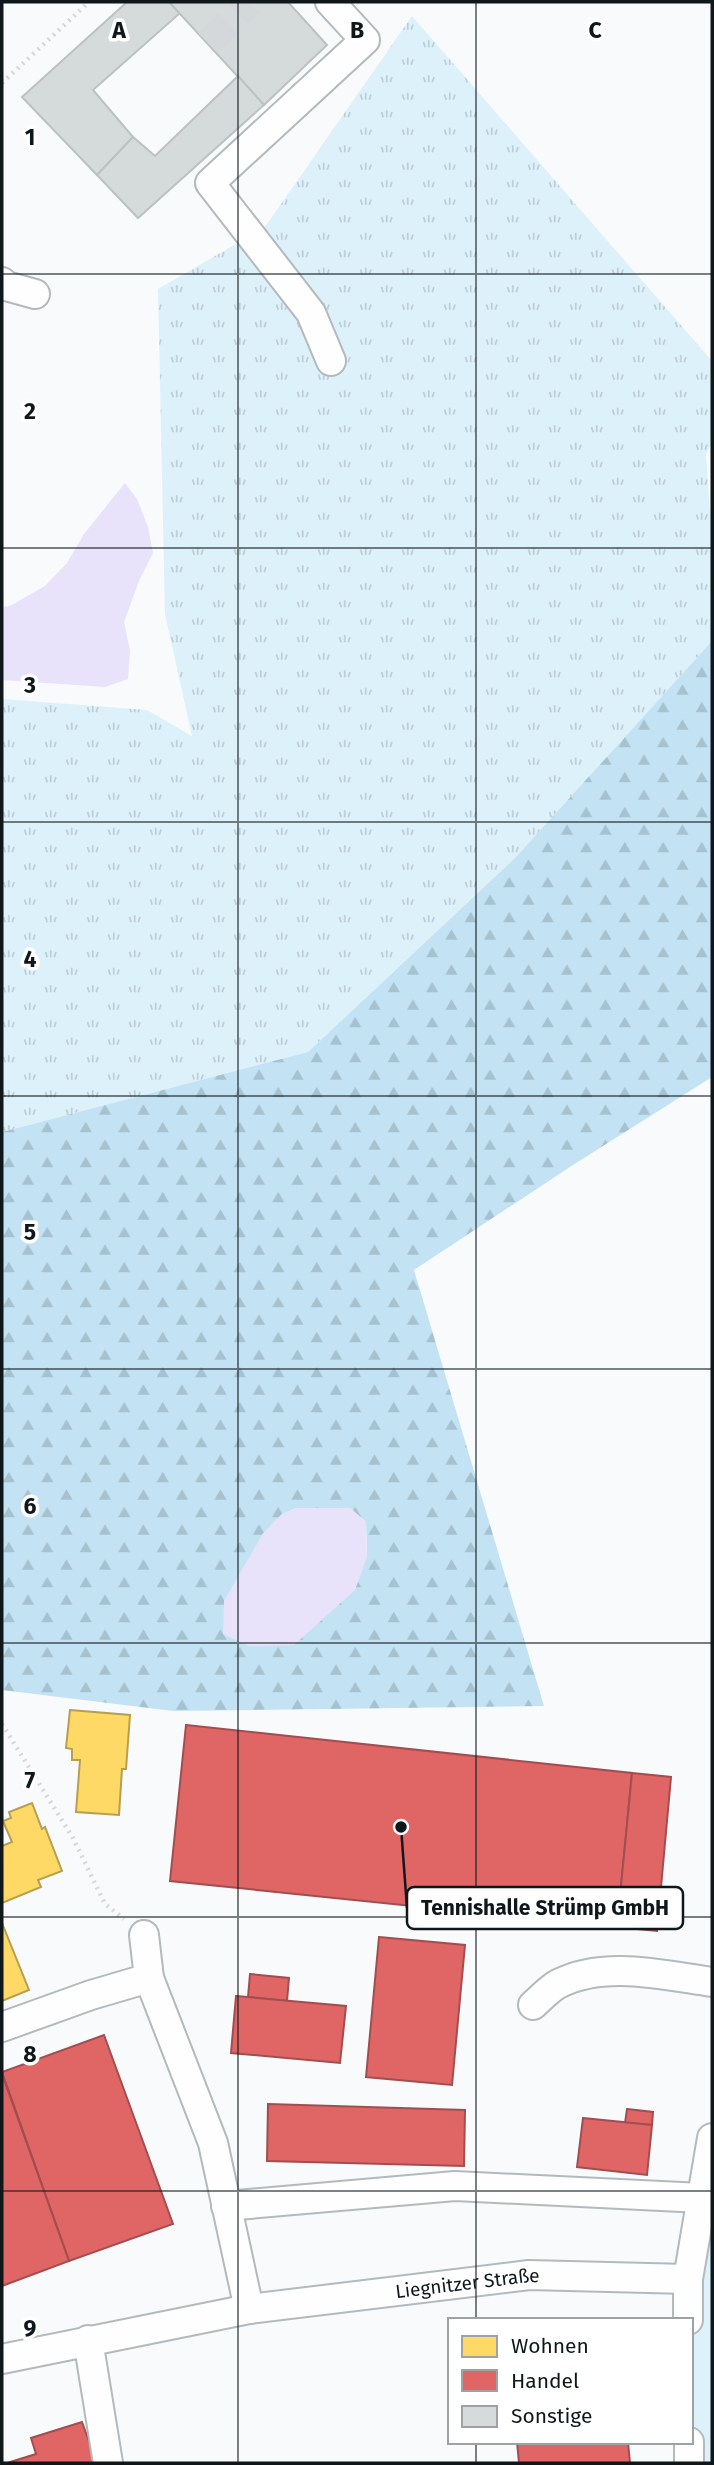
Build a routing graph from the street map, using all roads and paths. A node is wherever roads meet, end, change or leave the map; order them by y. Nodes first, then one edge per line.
1 (89, 2) edge
2 (330, 2) edge
3 (2, 83) edge
4 (2, 282) edge
5 (35, 293) dead end
6 (331, 361) dead end
7 (2, 1724) edge
8 (144, 1935) joint
9 (149, 1978) junction
10 (712, 1982) edge
11 (533, 2005) dead end
12 (2, 2027) edge
13 (712, 2138) edge
14 (702, 2198) junction
15 (226, 2206) junction
16 (688, 2279) junction
17 (249, 2309) junction
18 (688, 2318) edge
19 (88, 2340) junction
20 (2, 2359) edge
21 (689, 2444) edge
22 (108, 2463) edge
23 (689, 2463) edge

1 - 3 path
2 - 6 street
4 - 5 street
7 - 8 path
8 - 9 street
9 - 12 street
9 - 15 street
10 - 11 street
13 - 14 street
14 - 15 street
14 - 16 street
15 - 17 street
16 - 17 street, Liegnitzer Straße
16 - 18 street
17 - 19 street, Liegnitzer Straße
19 - 20 street, Liegnitzer Straße
19 - 22 street
21 - 23 street

